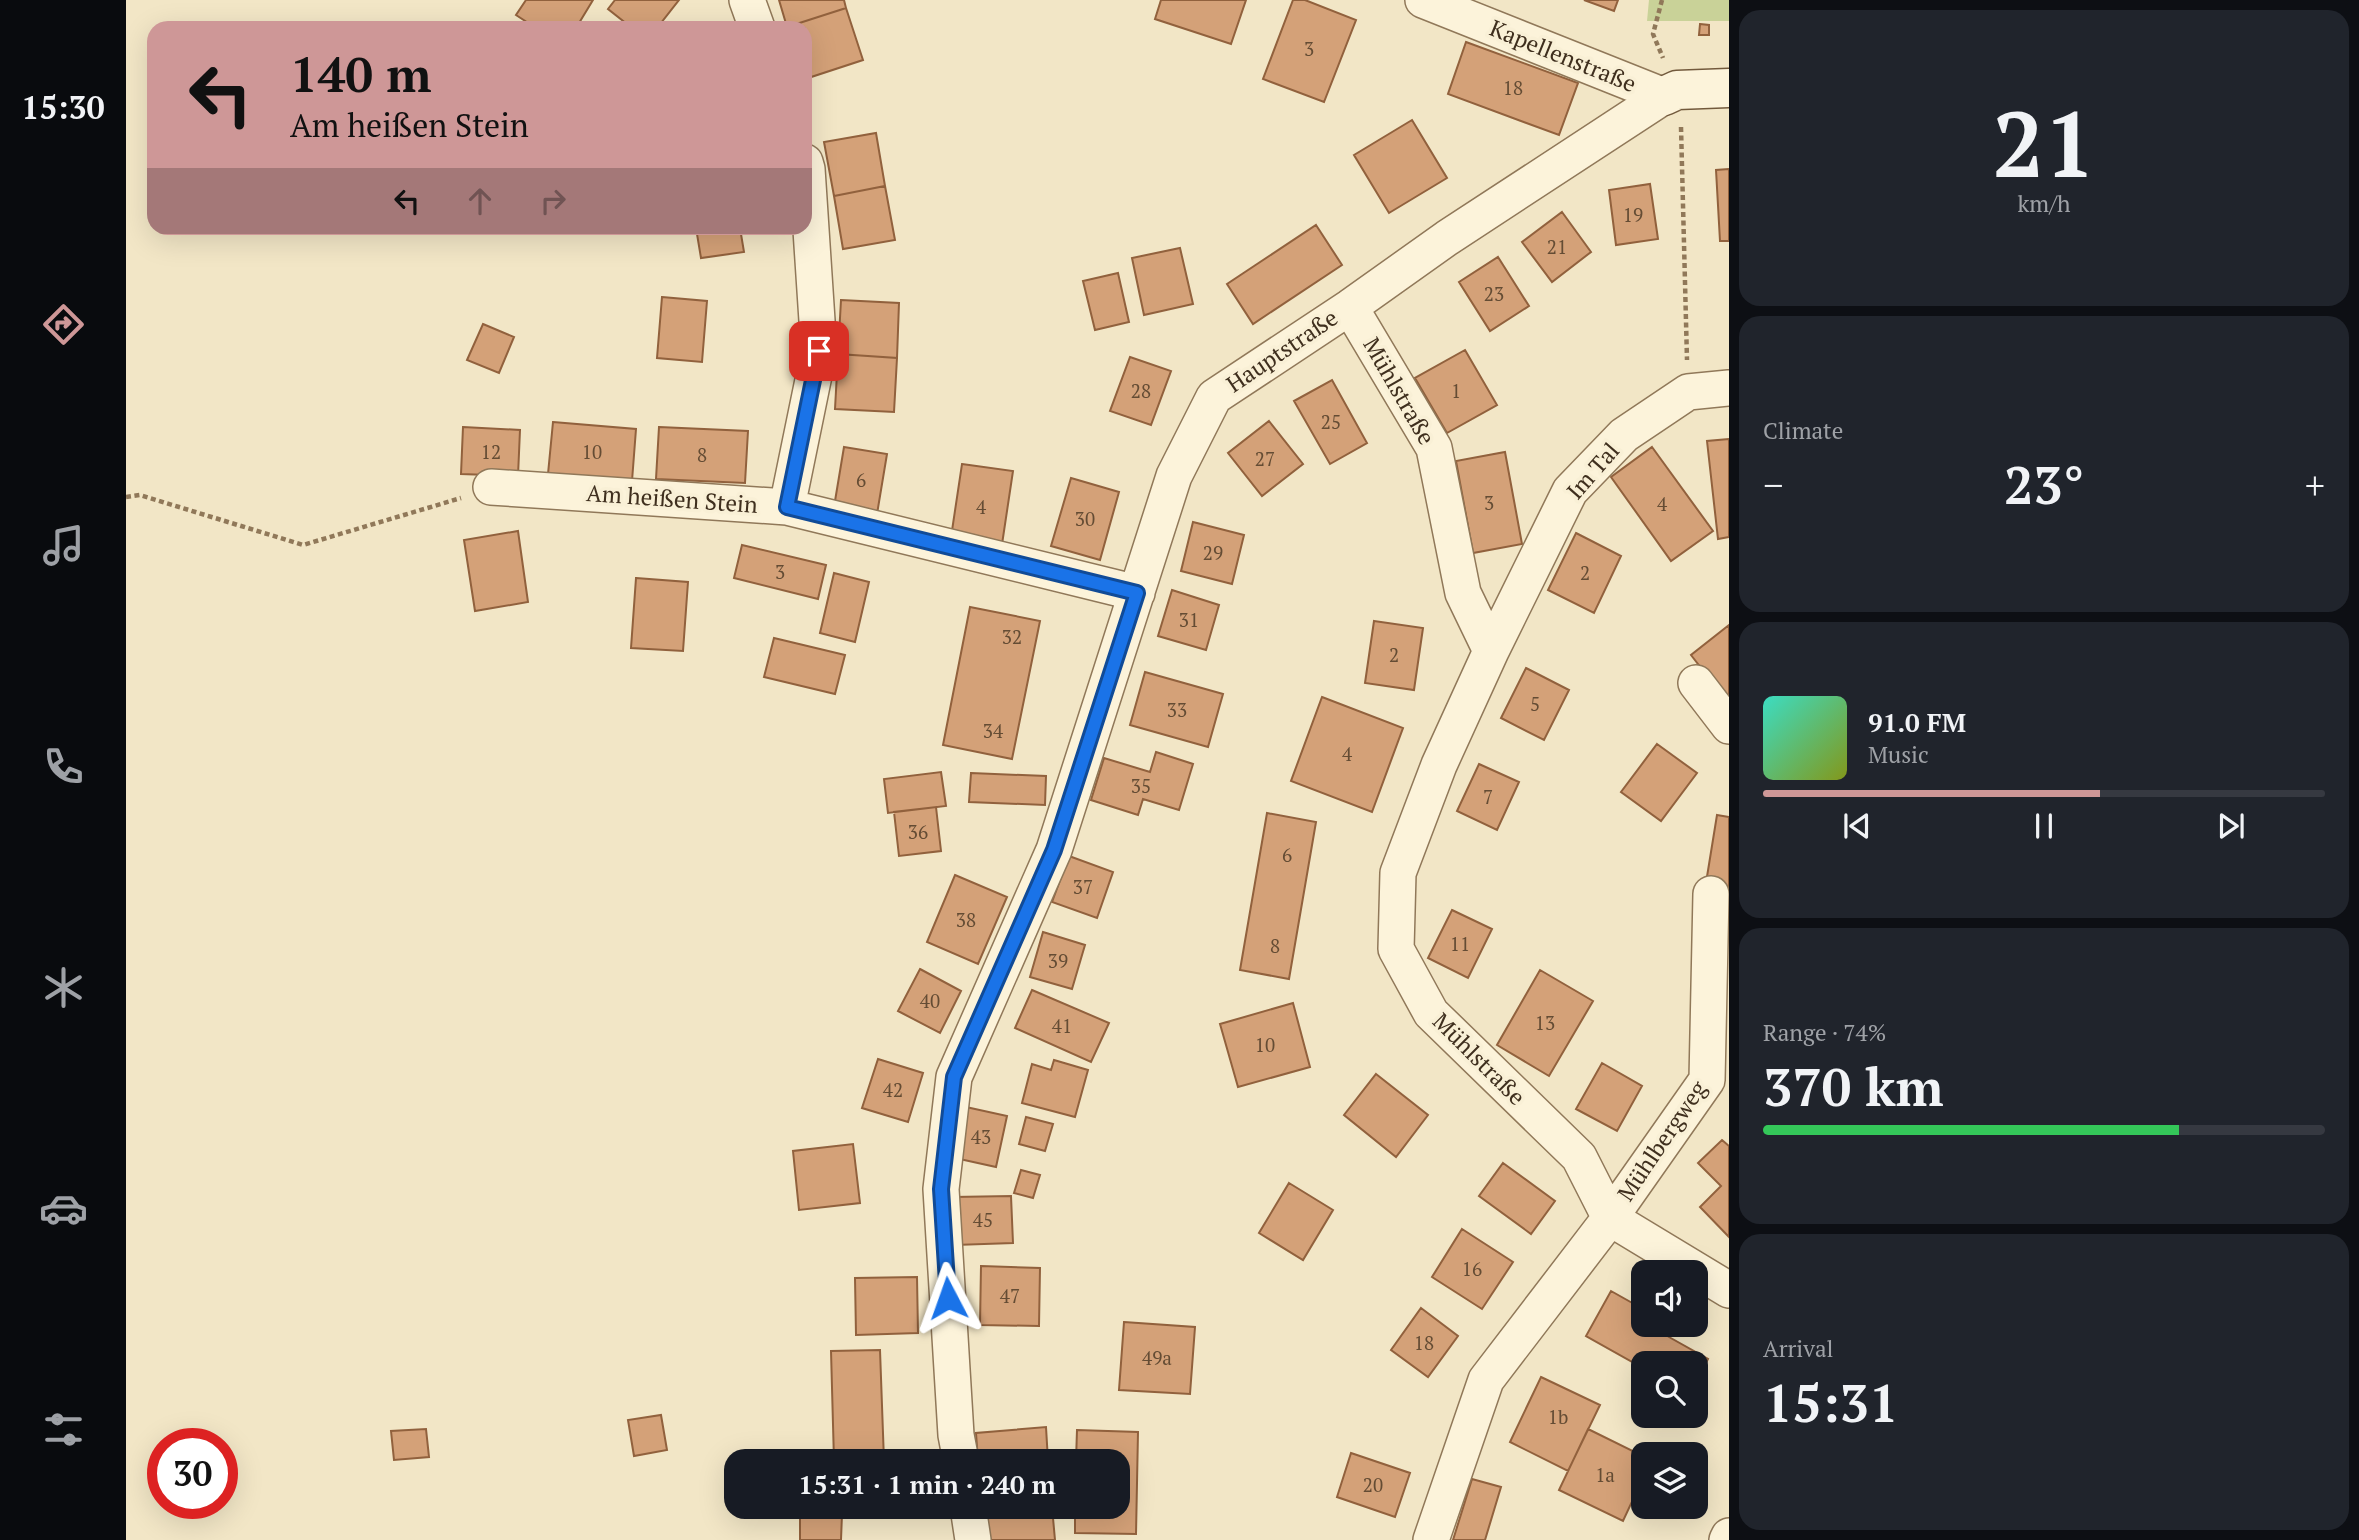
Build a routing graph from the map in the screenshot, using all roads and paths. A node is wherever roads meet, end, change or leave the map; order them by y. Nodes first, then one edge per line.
1 (747, 0) edge
2 (1423, 0) edge
3 (1662, 0) edge
4 (754, 21) edge
5 (1729, 88) edge
6 (1674, 105) junction
7 (811, 235) edge
8 (1350, 307) junction
9 (1729, 388) edge
10 (1688, 392) junction
11 (491, 487) joint
12 (126, 497) edge
13 (787, 507) junction
14 (1137, 593) junction
15 (1491, 650) junction
16 (1696, 684) dead end
17 (1729, 726) edge
18 (1711, 894) dead end
19 (1610, 1218) junction
20 (1729, 1290) edge
21 (959, 1449) edge
22 (970, 1519) edge
23 (973, 1540) edge
24 (1431, 1540) edge

1 - 4 street
2 - 6 street, Kapellenstraße
3 - 6 path
5 - 6 street
6 - 8 street, Hauptstraße
6 - 10 path
7 - 13 street
8 - 14 street, Hauptstraße
8 - 15 street, Mühlstraße
9 - 10 street, Im Tal
10 - 15 street, Im Tal
11 - 12 path
11 - 13 street, Am heißen Stein
13 - 14 street, Am heißen Stein
14 - 21 street, Hauptstraße
15 - 19 street, Mühlstraße
16 - 17 street
18 - 19 street, Mühlbergweg
19 - 20 street
19 - 24 street
22 - 23 street

